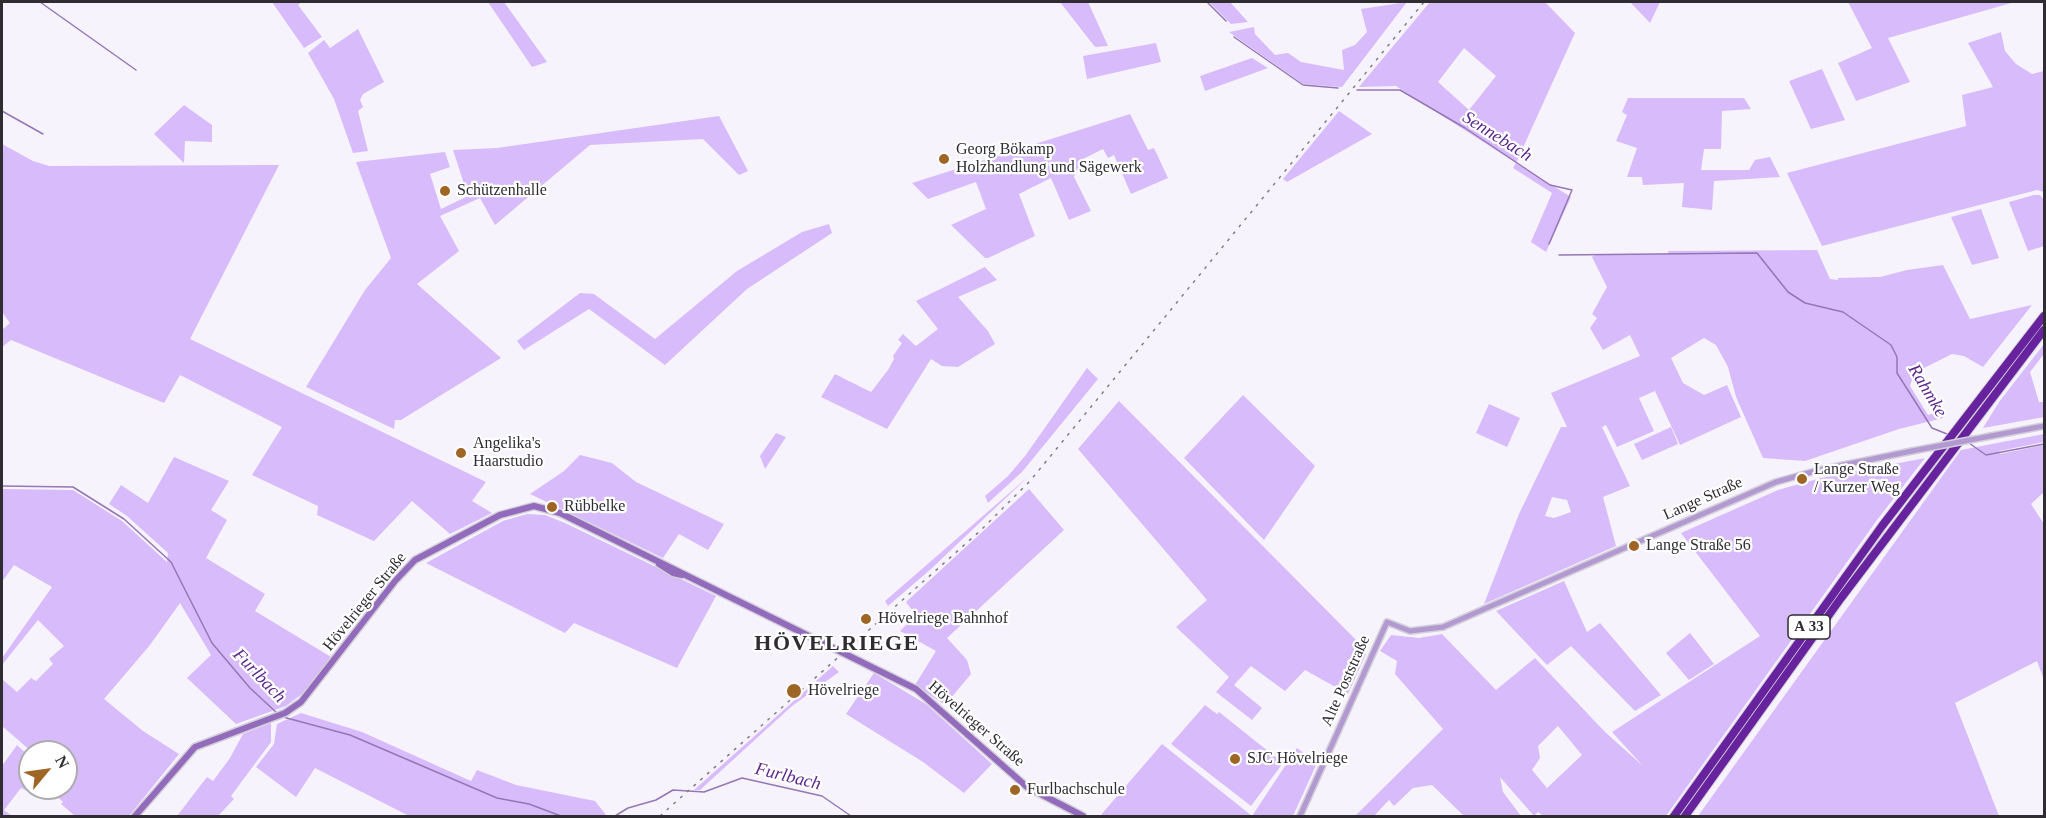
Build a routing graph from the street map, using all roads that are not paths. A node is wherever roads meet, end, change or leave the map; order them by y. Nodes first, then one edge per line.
1 (2044, 316) edge
2 (2044, 330) edge
3 (2044, 426) edge
4 (1386, 622) joint
5 (135, 816) edge
6 (1083, 816) edge
7 (1300, 816) edge
8 (1674, 816) edge
9 (1685, 816) edge

1 - 8 highway, A 33
2 - 9 highway, A 33, bridge
3 - 4 street, Lange Straße, bridge
4 - 7 street, Alte Poststraße
5 - 6 main road, Hövelrieger Straße

